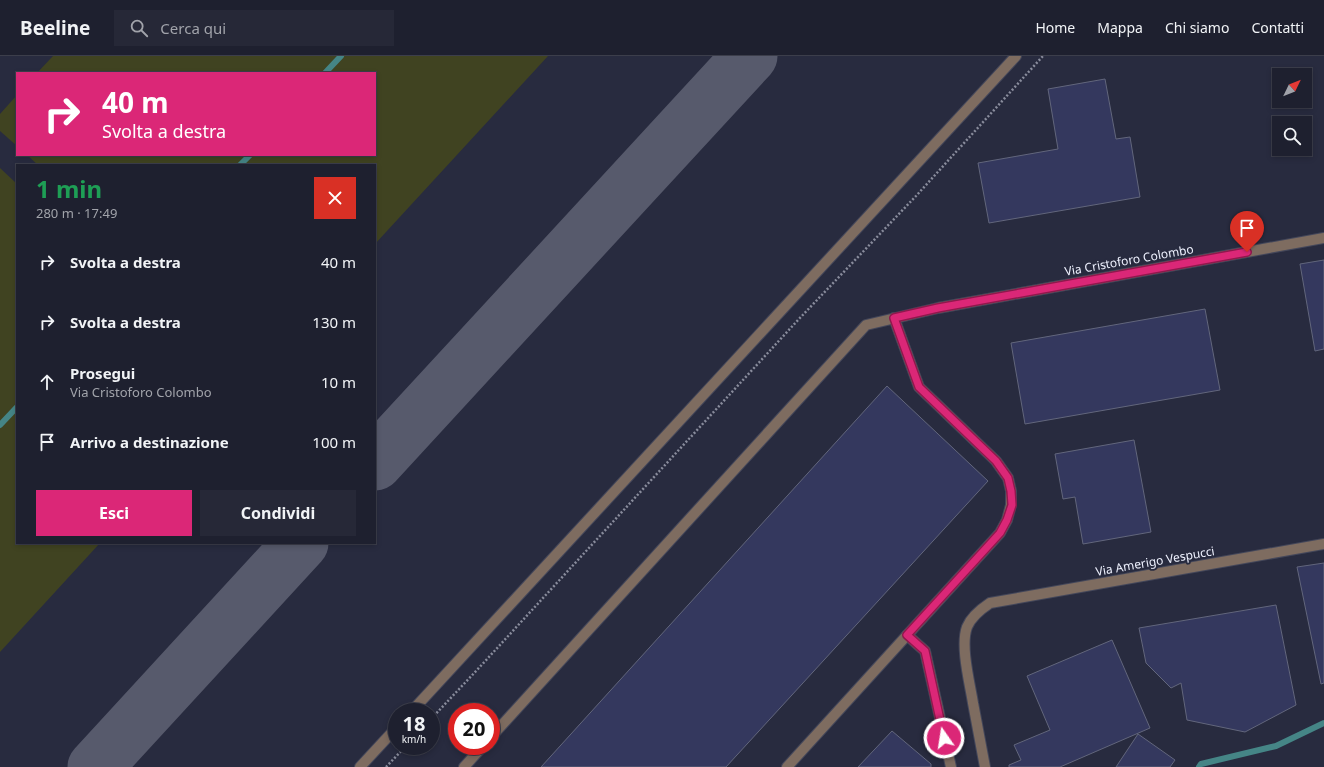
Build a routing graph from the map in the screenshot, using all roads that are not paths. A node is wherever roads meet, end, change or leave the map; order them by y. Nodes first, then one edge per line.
1 (1016, 56) edge
2 (1324, 238) edge
3 (894, 318) junction
4 (1324, 544) edge
5 (907, 635) junction
6 (419, 703) edge
7 (500, 727) edge
8 (388, 737) edge
9 (475, 755) edge
10 (360, 767) edge
11 (464, 767) edge
12 (787, 767) edge
13 (951, 767) edge
14 (986, 767) edge

1 - 6 street
2 - 3 street, Via Cristoforo Colombo
3 - 5 street
3 - 7 street, Via Cristoforo Colombo
4 - 14 street, Via Amerigo Vespucci
5 - 12 street
5 - 13 street
8 - 10 street
9 - 11 street

